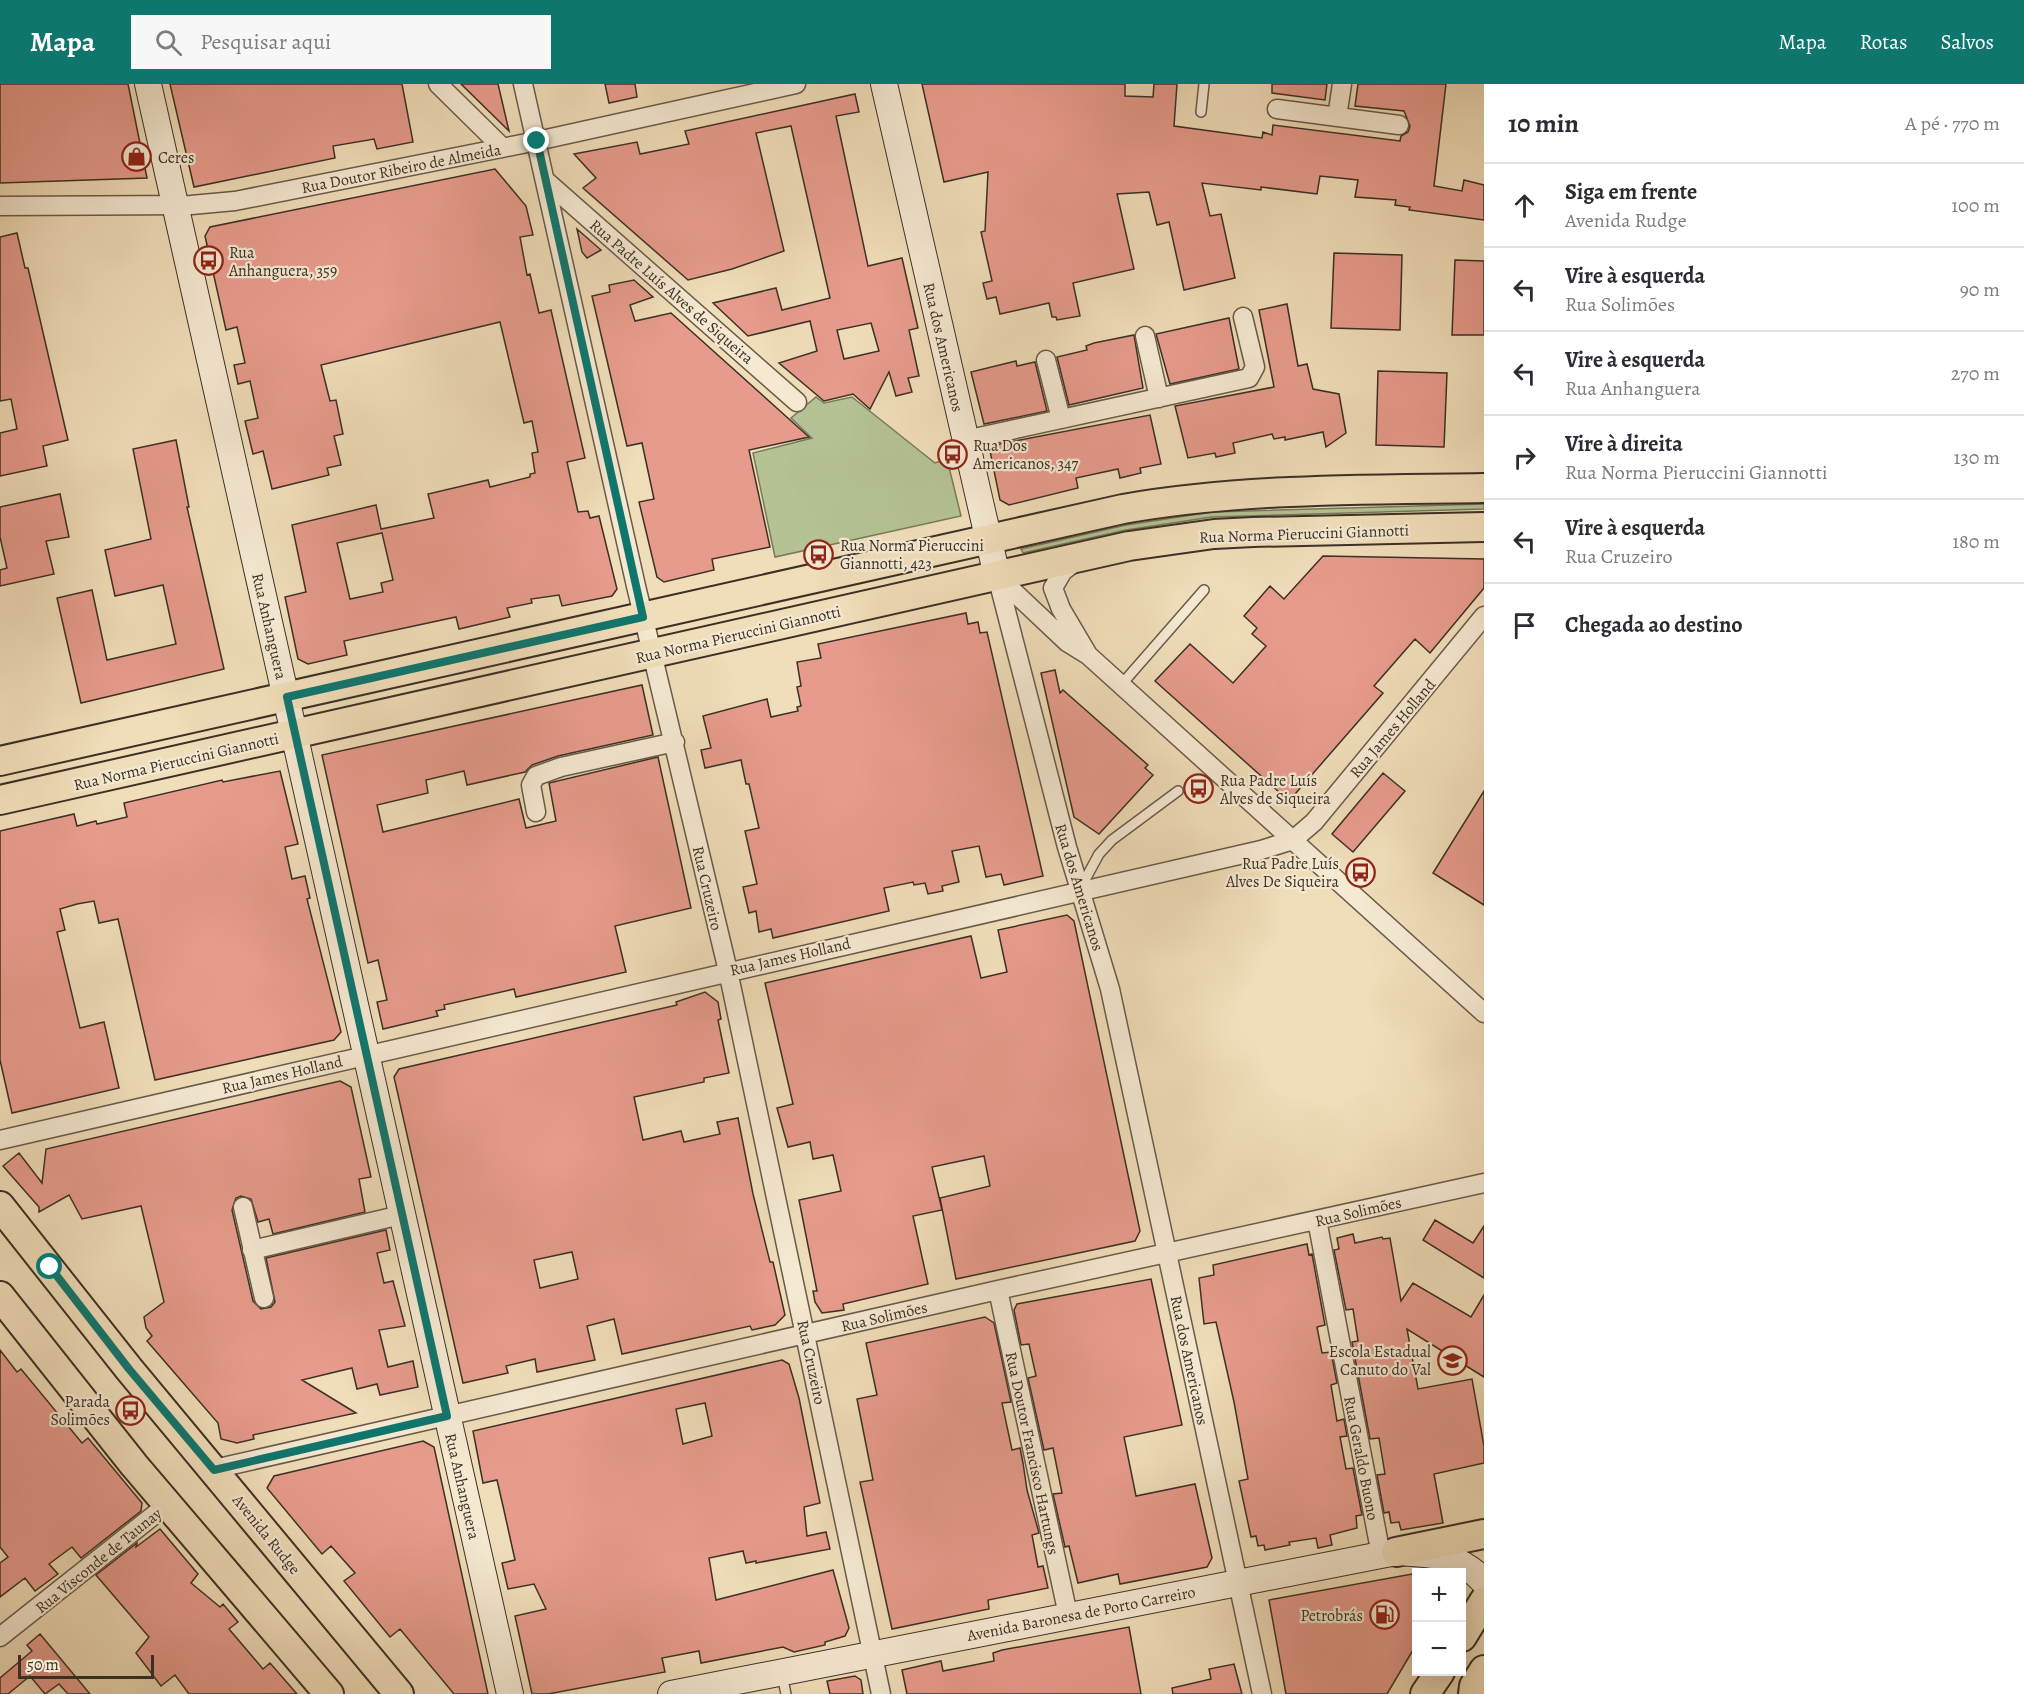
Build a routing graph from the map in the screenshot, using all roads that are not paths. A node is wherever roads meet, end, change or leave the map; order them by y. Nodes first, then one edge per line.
1 (148, 84) edge
2 (438, 84) edge
3 (523, 84) edge
4 (796, 84) edge
5 (884, 84) edge
6 (1204, 84) edge
7 (1342, 84) edge
8 (1276, 109) dead end
9 (1201, 112) dead end
10 (1337, 117) junction
11 (1400, 124) dead end
12 (537, 141) junction
13 (503, 148) junction
14 (546, 181) junction
15 (175, 205) junction
16 (0, 206) edge
17 (1243, 317) dead end
18 (1144, 336) dead end
19 (1046, 360) dead end
20 (1159, 398) junction
21 (797, 402) dead end
22 (1061, 420) junction
23 (965, 440) junction
24 (1484, 488) edge
25 (1484, 527) edge
26 (989, 539) junction
27 (1089, 555) junction
28 (997, 576) junction
29 (1204, 590) dead end
30 (1484, 616) edge
31 (643, 617) junction
32 (652, 654) junction
33 (1088, 655) junction
34 (1121, 685) junction
35 (287, 697) junction
36 (295, 734) junction
37 (675, 742) junction
38 (0, 761) edge
39 (1178, 791) dead end
40 (0, 800) edge
41 (536, 812) dead end
42 (1293, 840) junction
43 (1080, 891) junction
44 (728, 971) junction
45 (1484, 1013) edge
46 (365, 1055) junction
47 (0, 1140) edge
48 (1484, 1183) edge
49 (0, 1206) edge
50 (243, 1207) dead end
51 (401, 1215) junction
52 (1317, 1220) junction
53 (252, 1250) junction
54 (1167, 1254) junction
55 (998, 1290) junction
56 (0, 1296) edge
57 (264, 1298) dead end
58 (806, 1334) junction
59 (447, 1416) junction
60 (214, 1470) junction
61 (168, 1504) junction
62 (1484, 1534) edge
63 (1388, 1554) junction
64 (1239, 1582) junction
65 (1484, 1582) edge
66 (1484, 1601) edge
67 (1068, 1615) junction
68 (1466, 1629) edge
69 (0, 1637) edge
70 (873, 1655) junction
71 (1484, 1670) edge
72 (1437, 1676) edge
73 (784, 1683) edge
74 (326, 1692) edge
75 (399, 1694) edge
76 (510, 1694) edge
77 (671, 1694) edge
78 (881, 1694) edge
79 (1263, 1694) edge
80 (1425, 1694) edge
81 (1473, 1694) edge

1 - 15 street, Rua Anhanguera
2 - 13 street
3 - 12 street, Rua Cruzeiro
4 - 12 street, Rua Doutor Ribeiro de Almeida
5 - 23 street, Rua dos Americanos
6 - 9 lane
7 - 10 street
8 - 10 street
10 - 11 street
12 - 13 street, Rua Doutor Ribeiro de Almeida
12 - 14 street, Rua Cruzeiro
13 - 15 street, Rua Doutor Ribeiro de Almeida
14 - 21 street, Rua Padre Luís Alves de Siqueira
14 - 31 street, Rua Cruzeiro
15 - 16 street, Rua Doutor Ribeiro de Almeida
15 - 35 street, Rua Anhanguera
17 - 20 street
18 - 20 street
19 - 22 street
20 - 22 street
22 - 23 street
23 - 26 street, Rua dos Americanos
24 - 26 main road
25 - 27 main road, Rua Norma Pieruccini Giannotti
26 - 28 street, Rua dos Americanos
26 - 31 main road
27 - 28 main road, Rua Norma Pieruccini Giannotti
27 - 33 street
28 - 32 main road, Rua Norma Pieruccini Giannotti
28 - 33 street
28 - 43 street, Rua dos Americanos
29 - 34 lane
30 - 42 street, Rua James Holland
31 - 32 street, Rua Cruzeiro
31 - 35 main road
32 - 36 main road, Rua Norma Pieruccini Giannotti
32 - 37 street, Rua Cruzeiro
33 - 34 street
34 - 42 street
35 - 36 street, Rua Anhanguera
35 - 38 main road
36 - 40 main road, Rua Norma Pieruccini Giannotti
36 - 46 street, Rua Anhanguera
37 - 41 street
37 - 44 street, Rua Cruzeiro
39 - 43 lane
42 - 43 street, Rua James Holland
42 - 45 street
43 - 44 street, Rua James Holland
43 - 54 street, Rua dos Americanos
44 - 46 street, Rua James Holland
44 - 58 street, Rua Cruzeiro
46 - 47 street, Rua James Holland
46 - 51 street, Rua Anhanguera
48 - 52 street, Rua Solimões
49 - 60 main road, Avenida Rudge
50 - 53 street
51 - 53 street
51 - 59 street, Rua Anhanguera
52 - 54 street, Rua Solimões
52 - 63 street, Rua Geraldo Buono
53 - 57 street
54 - 55 street, Rua Solimões
54 - 64 street, Rua dos Americanos
55 - 58 street, Rua Solimões
55 - 67 street, Rua Doutor Francisco Hartungs
56 - 61 main road
58 - 59 street, Rua Solimões
58 - 70 street, Rua Cruzeiro
59 - 60 street, Rua Solimões
59 - 76 street, Rua Anhanguera
60 - 75 main road, Avenida Rudge
61 - 69 street, Rua Visconde de Taunay
61 - 74 main road
62 - 63 main road
63 - 64 street, Avenida Baronesa de Porto Carreiro
63 - 65 street, Avenida Baronesa de Porto Carreiro
64 - 67 street, Avenida Baronesa de Porto Carreiro
64 - 79 street, Rua dos Americanos
66 - 68 main road
67 - 70 street, Avenida Baronesa de Porto Carreiro
70 - 73 street, Avenida Baronesa de Porto Carreiro
70 - 78 street, Rua Cruzeiro
71 - 81 main road
72 - 80 main road
73 - 77 street, Avenida Baronesa de Porto Carreiro

